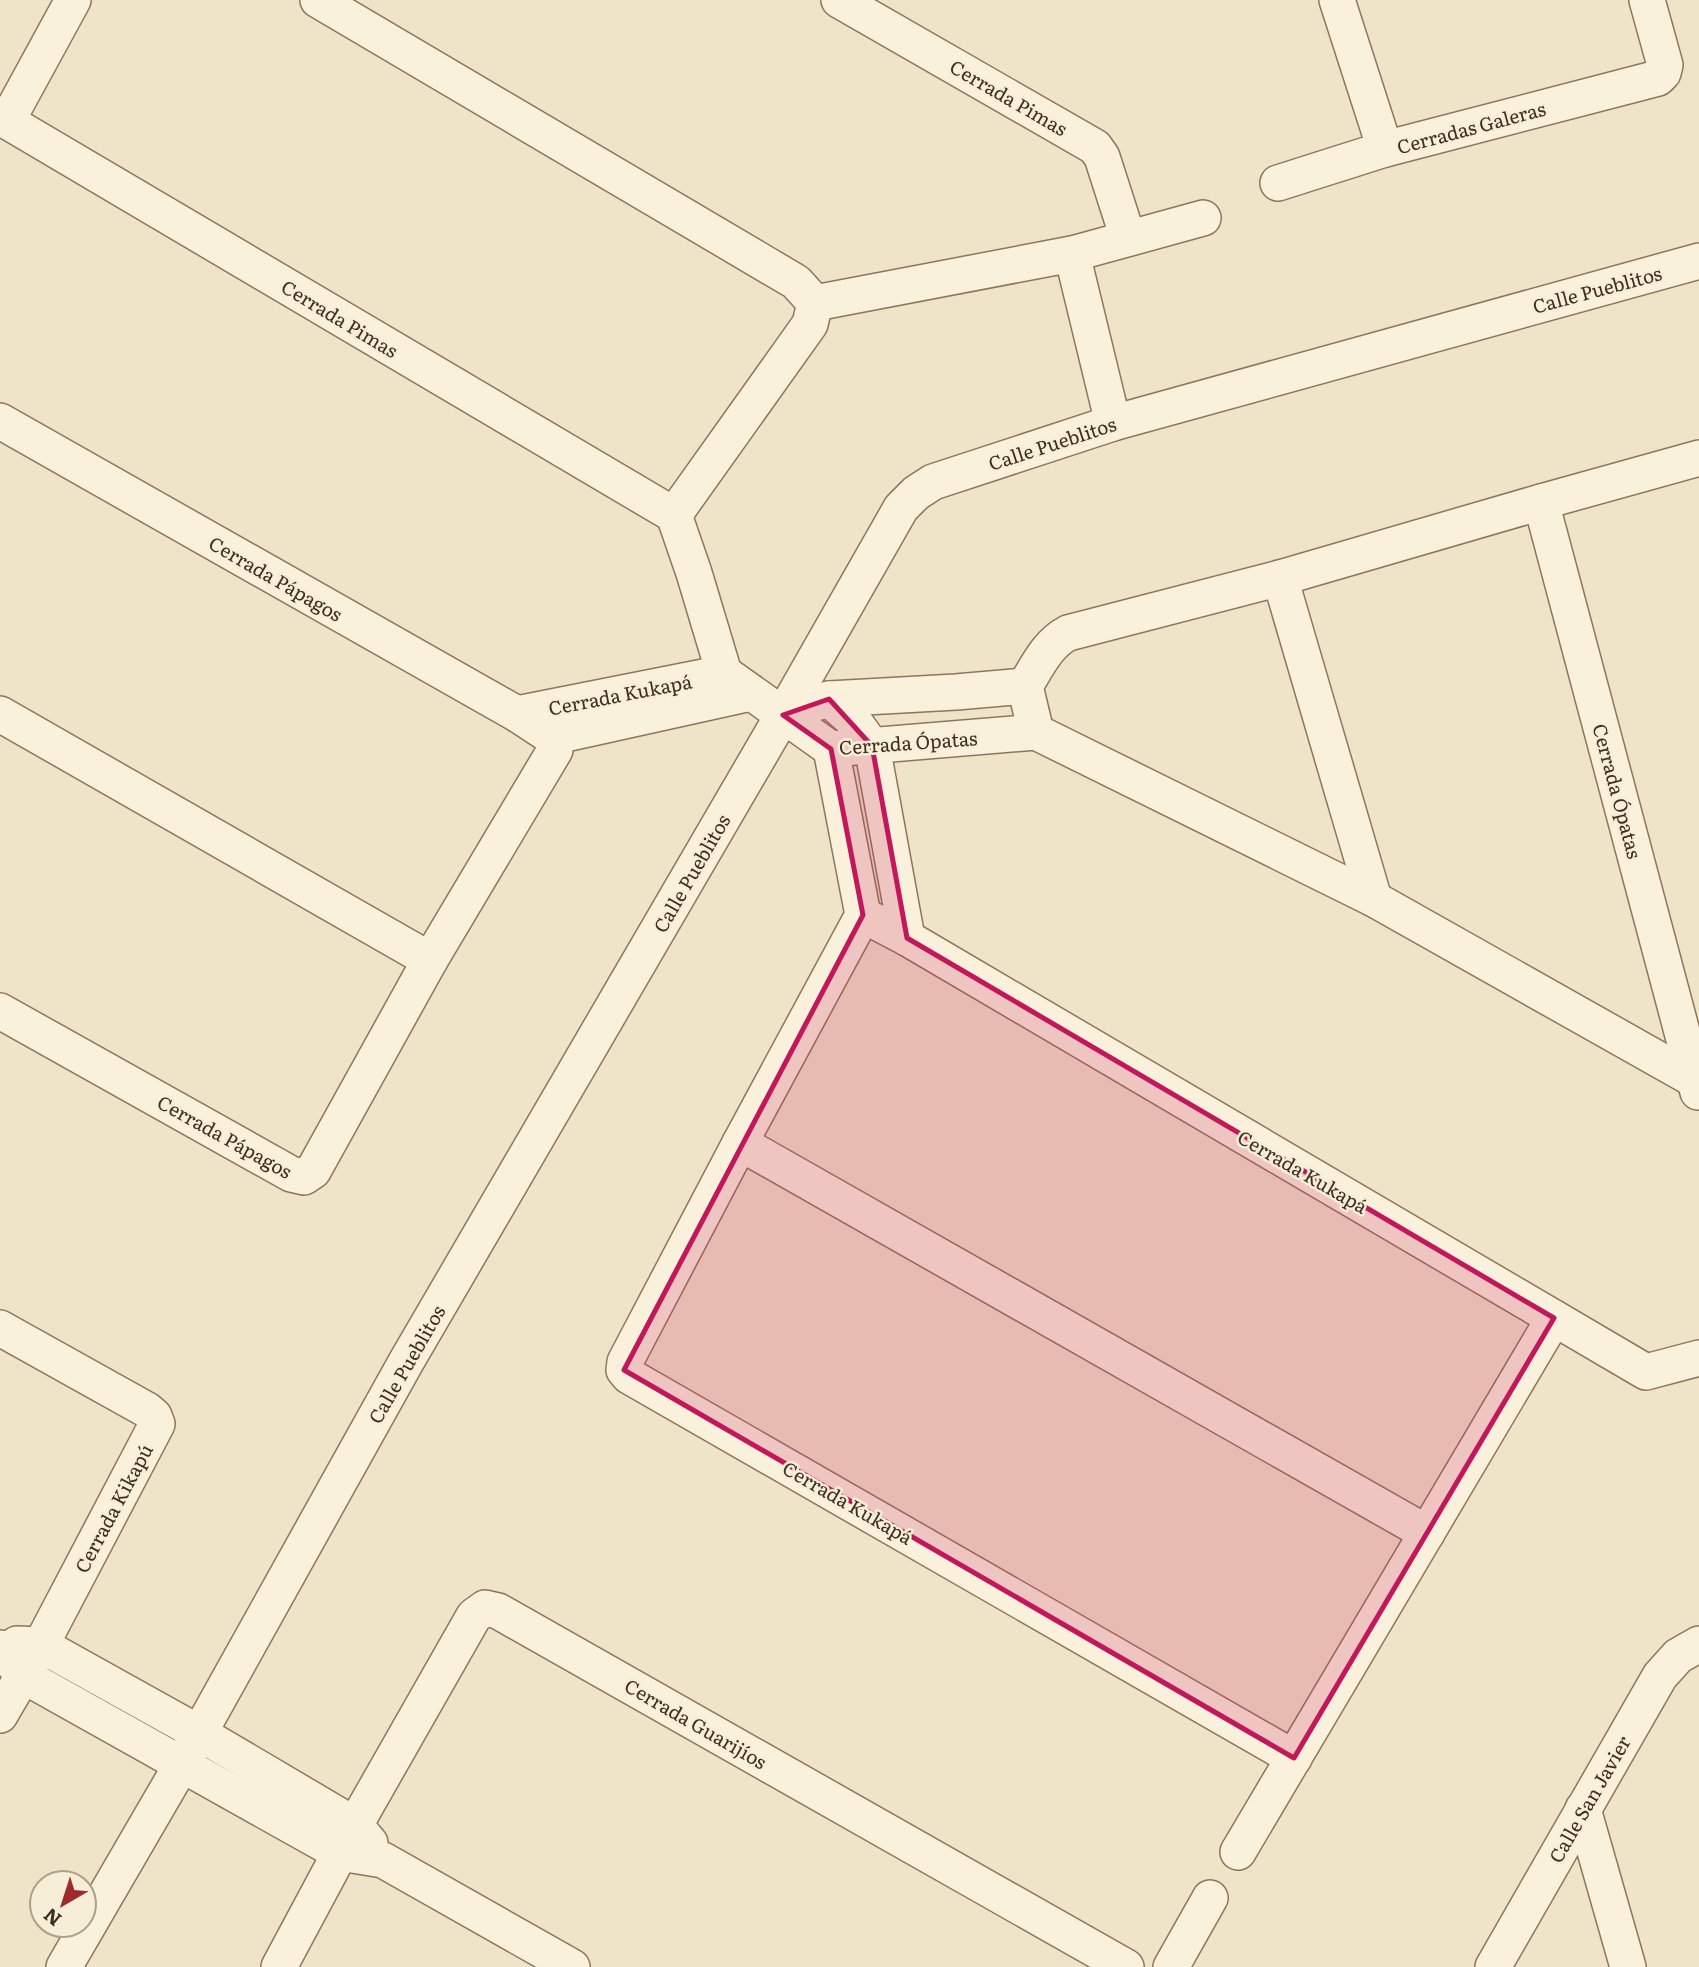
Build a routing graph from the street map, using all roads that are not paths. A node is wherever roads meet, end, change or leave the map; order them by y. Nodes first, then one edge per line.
1 (73, 0) edge
2 (318, 0) edge
3 (839, 0) edge
4 (1337, 0) edge
5 (1647, 0) edge
6 (3, 119) edge
7 (1385, 149) junction
8 (1278, 183) dead end
9 (1203, 218) dead end
10 (1128, 238) junction
11 (1072, 254) junction
12 (1699, 261) edge
13 (815, 303) junction
14 (0, 421) edge
15 (1113, 423) junction
16 (1699, 458) edge
17 (1541, 502) junction
18 (674, 515) junction
19 (1280, 578) junction
20 (737, 683) junction
21 (1025, 687) junction
22 (829, 699) junction
23 (0, 714) edge
24 (517, 714) junction
25 (783, 715) junction
26 (1036, 732) junction
27 (552, 737) junction
28 (872, 746) junction
29 (831, 748) junction
30 (1374, 899) junction
31 (863, 915) junction
32 (907, 939) junction
33 (430, 960) junction
34 (0, 1011) edge
35 (1697, 1088) edge
36 (740, 1143) junction
37 (1554, 1318) junction
38 (0, 1328) edge
39 (1699, 1358) edge
40 (1427, 1533) junction
41 (1699, 1644) edge
42 (0, 1645) edge
43 (41, 1645) junction
44 (24, 1676) junction
45 (0, 1715) edge
46 (199, 1733) junction
47 (1294, 1758) junction
48 (182, 1765) junction
49 (1583, 1809) junction
50 (347, 1839) junction
51 (1238, 1852) dead end
52 (1210, 1898) dead end
53 (64, 1967) edge
54 (279, 1967) edge
55 (572, 1967) edge
56 (1126, 1967) edge
57 (1171, 1967) edge
58 (1493, 1967) edge
59 (1628, 1967) edge

1 - 6 street, Cerrada Pimas
2 - 13 street
3 - 10 street, Cerrada Pimas
4 - 7 street
5 - 7 street, Cerradas Galeras
6 - 18 street, Cerrada Pimas
7 - 8 street, Cerradas Galeras
9 - 10 street
10 - 11 street
11 - 13 street
11 - 15 street
12 - 15 street, Calle Pueblitos
13 - 18 street
14 - 24 street, Cerrada Pápagos
15 - 25 street, Calle Pueblitos
16 - 17 street
17 - 19 street
17 - 35 street, Cerrada Ópatas
18 - 20 street
19 - 21 street
19 - 30 street
20 - 24 street, Cerrada Kukapá
20 - 25 street
20 - 27 street
21 - 22 street
21 - 26 street
22 - 25 street
22 - 28 street
23 - 33 street
24 - 27 street, Cerrada Pápagos
25 - 29 street, Cerrada Ópatas
25 - 46 street, Calle Pueblitos
26 - 28 street, Cerrada Ópatas
26 - 30 street, Cerrada Ópatas
27 - 33 street, Cerrada Pápagos
28 - 29 street, Cerrada Ópatas
28 - 32 street
29 - 31 street
30 - 35 street, Cerrada Ópatas
31 - 32 street, Cerrada Kukapá
31 - 36 street, Cerrada Kukapá
32 - 37 street, Cerrada Kukapá
33 - 34 street, Cerrada Pápagos
36 - 40 street
36 - 47 street, Cerrada Kukapá
37 - 39 street, Cerrada Kukapá
37 - 40 street
38 - 43 street, Cerrada Kikapú
40 - 47 street
41 - 49 street, Calle San Javier
42 - 43 street
42 - 44 street
43 - 44 street, Cerrada Kikapú
43 - 46 street
44 - 45 street, Cerrada Kikapú
44 - 48 street
46 - 48 street, Calle Pueblitos
46 - 50 street
47 - 51 street
48 - 50 street
48 - 53 street, Calle Pueblitos
49 - 58 street, Calle San Javier
49 - 59 street
50 - 54 street, Cerrada Guarijíos
50 - 55 street
50 - 56 street, Cerrada Guarijíos
52 - 57 street

